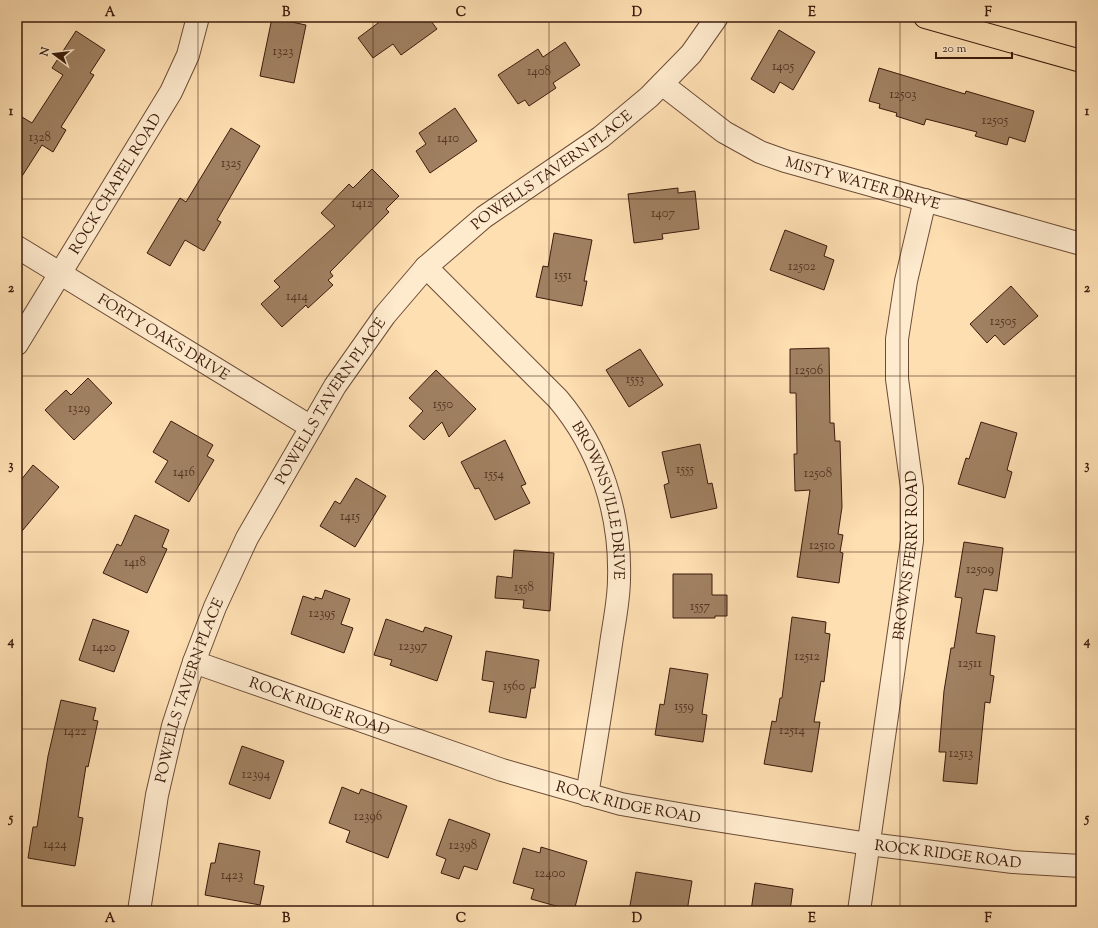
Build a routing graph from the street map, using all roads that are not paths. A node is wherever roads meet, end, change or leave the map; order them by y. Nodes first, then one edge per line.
1 (198, 17) edge
2 (716, 17) edge
3 (925, 17) edge
4 (1081, 61) edge
5 (662, 84) junction
6 (925, 200) junction
7 (1081, 244) edge
8 (17, 247) edge
9 (426, 266) junction
10 (59, 273) junction
11 (17, 344) edge
12 (311, 427) junction
13 (194, 662) junction
14 (587, 795) junction
15 (868, 844) junction
16 (1081, 866) edge
17 (139, 911) edge
18 (859, 911) edge

1 - 10 street, ROCK CHAPEL ROAD
2 - 5 street, POWELLS TAVERN PLACE
3 - 4 main road
5 - 6 street, MISTY WATER DRIVE
5 - 9 street, POWELLS TAVERN PLACE
6 - 7 street, MISTY WATER DRIVE
6 - 15 street, BROWNS FERRY ROAD
8 - 10 street, FORTY OAKS DRIVE
9 - 12 street, POWELLS TAVERN PLACE
9 - 14 street, BROWNSVILLE DRIVE
10 - 11 street, ROCK CHAPEL ROAD
10 - 12 street, FORTY OAKS DRIVE
12 - 13 street, POWELLS TAVERN PLACE
13 - 14 street, ROCK RIDGE ROAD
13 - 17 street, POWELLS TAVERN PLACE
14 - 15 street, ROCK RIDGE ROAD
15 - 16 street, ROCK RIDGE ROAD
15 - 18 street, BROWNS FERRY ROAD

